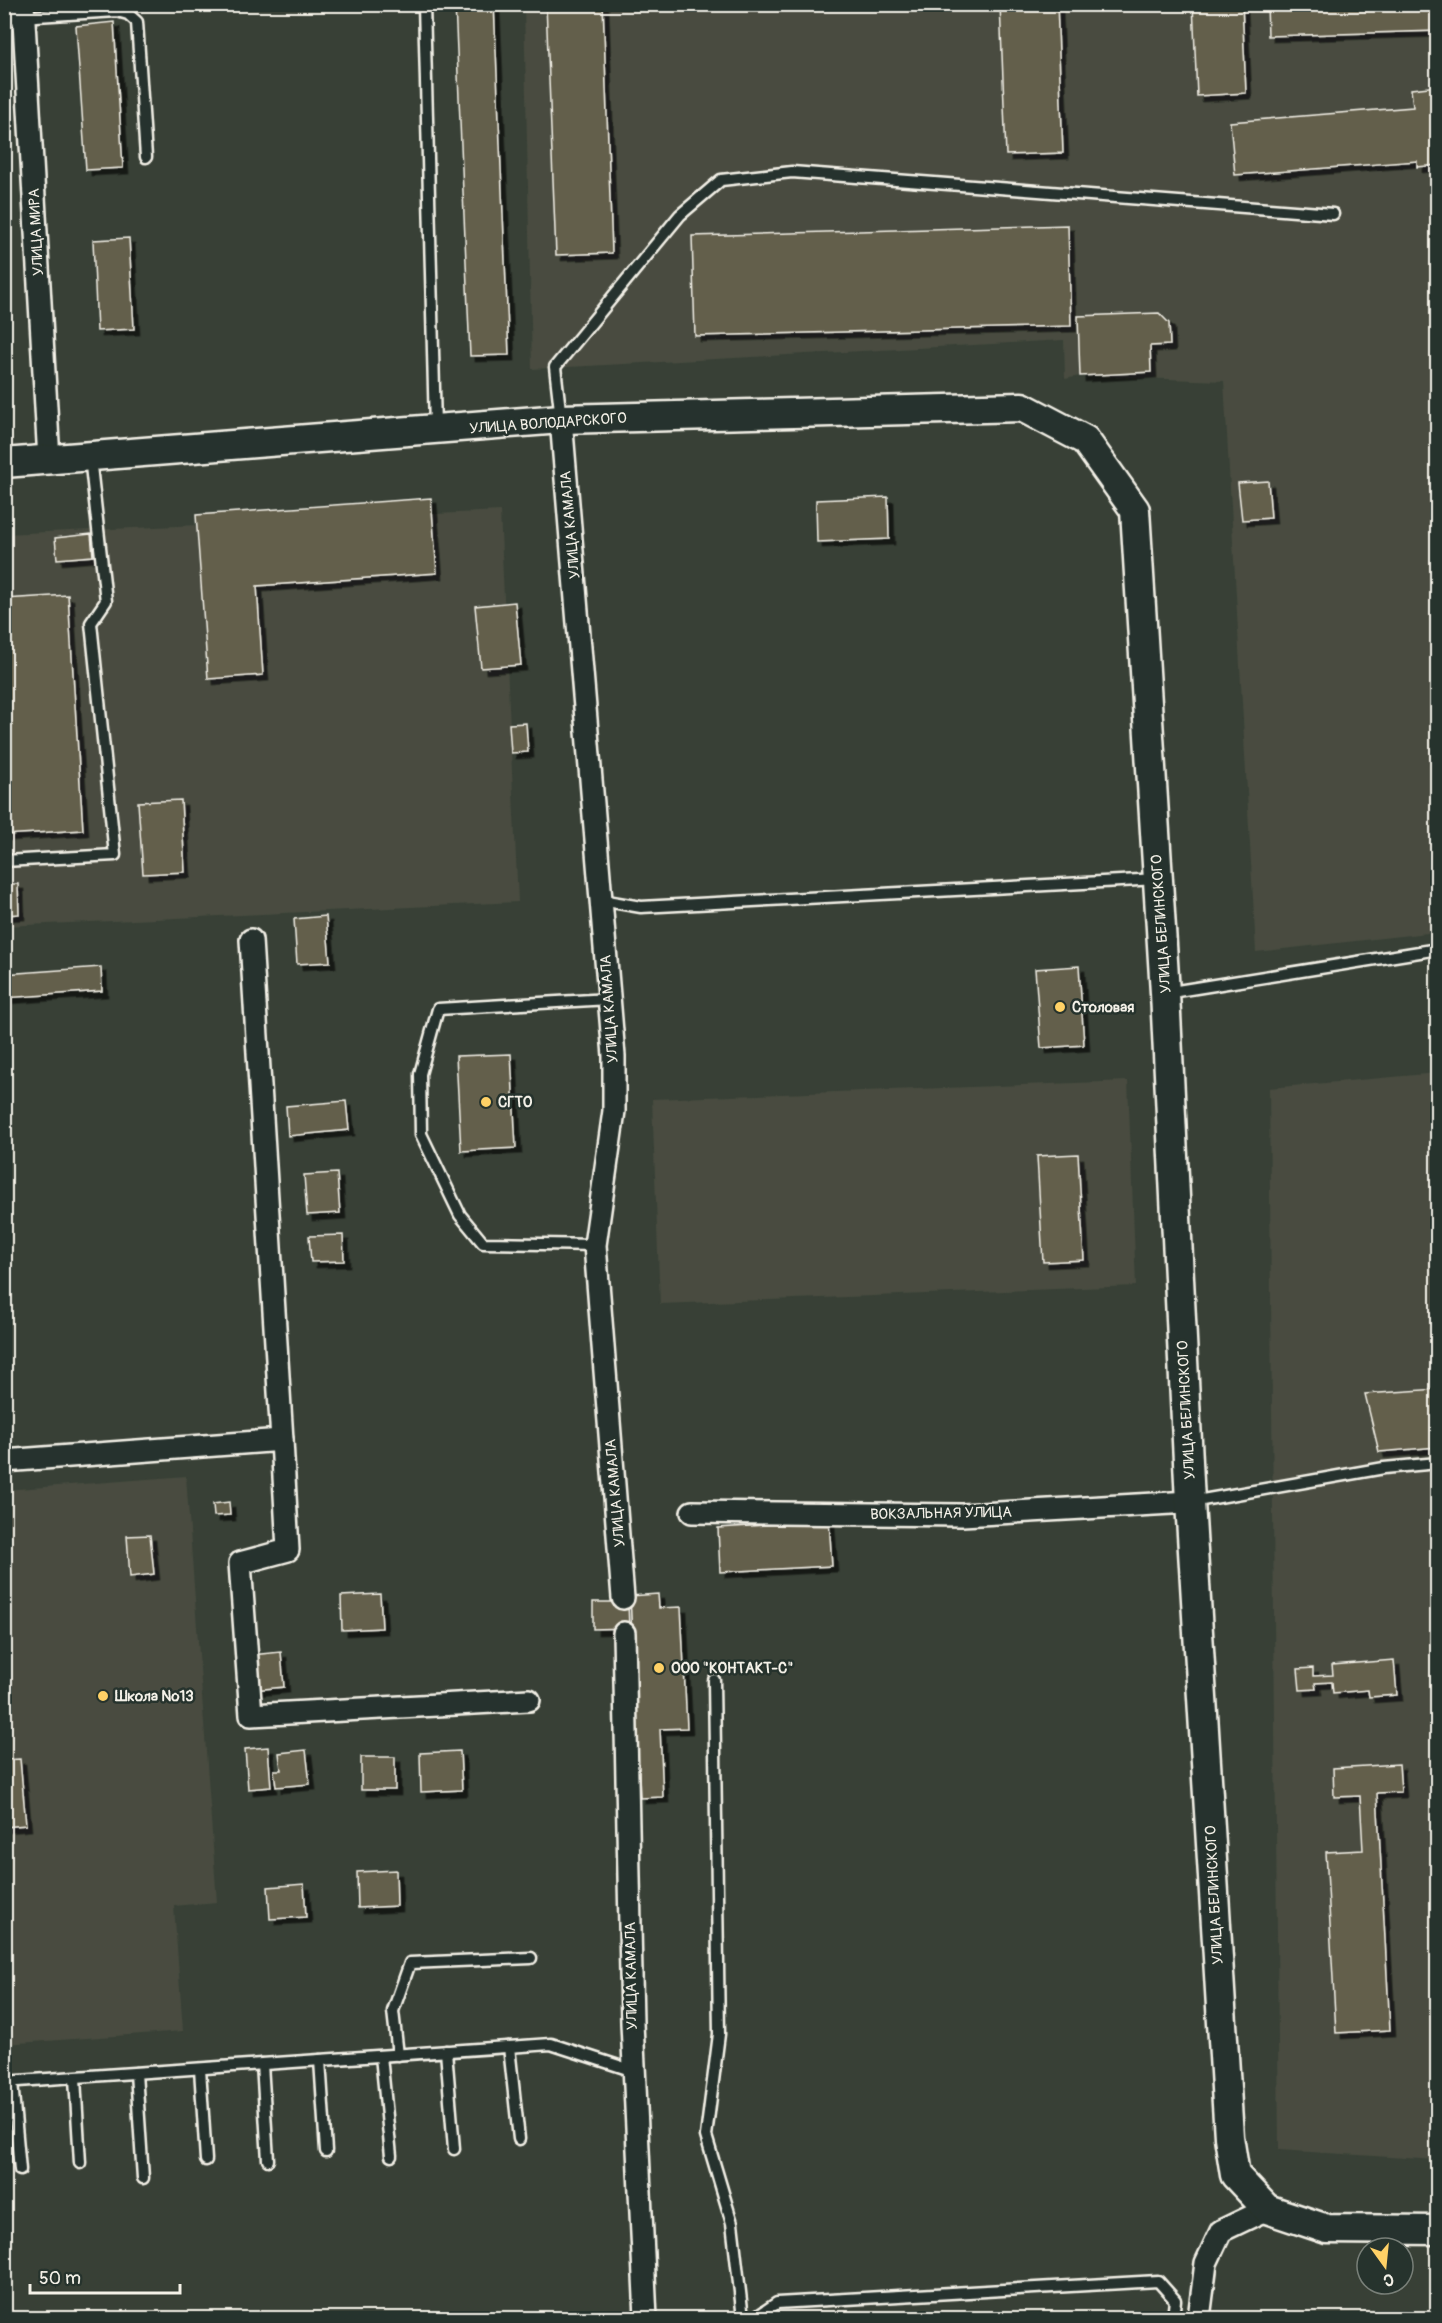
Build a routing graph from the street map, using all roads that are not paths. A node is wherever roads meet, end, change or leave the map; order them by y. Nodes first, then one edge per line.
1 (424, 4) edge
2 (17, 13) edge
3 (146, 157) dead end
4 (1333, 214) dead end
5 (561, 419) junction
6 (435, 430) junction
7 (1085, 440) joint
8 (90, 457) junction
9 (49, 460) junction
10 (4, 463) edge
11 (4, 861) edge
12 (1158, 879) junction
13 (601, 900) junction
14 (251, 940) dead end
15 (1437, 949) edge
16 (1165, 993) junction
17 (609, 999) junction
18 (595, 1245) junction
19 (282, 1440) junction
20 (4, 1461) edge
21 (1437, 1463) edge
22 (1190, 1502) junction
23 (692, 1512) dead end
24 (623, 1598) dead end
25 (624, 1633) dead end
26 (714, 1680) dead end
27 (529, 1700) dead end
28 (531, 1958) dead end
29 (509, 2047) junction
30 (446, 2052) junction
31 (398, 2055) junction
32 (381, 2056) junction
33 (320, 2060) junction
34 (262, 2064) junction
35 (200, 2069) junction
36 (634, 2071) junction
37 (136, 2073) junction
38 (75, 2078) junction
39 (8, 2082) edge
40 (519, 2139) dead end
41 (454, 2149) dead end
42 (326, 2151) dead end
43 (391, 2156) dead end
44 (206, 2160) dead end
45 (267, 2160) dead end
46 (80, 2163) dead end
47 (20, 2170) dead end
48 (143, 2178) dead end
49 (1267, 2209) junction
50 (1437, 2230) edge
51 (646, 2319) edge
52 (743, 2319) edge
53 (755, 2319) edge
54 (1173, 2319) edge
55 (1198, 2319) edge

1 - 6 lane
2 - 3 lane
2 - 9 street, УЛИЦА МИРА
4 - 5 lane
5 - 6 street, УЛИЦА ВОЛОДАРСКОГО
5 - 7 street, УЛИЦА ВОЛОДАРСКОГО
5 - 13 street, УЛИЦА КАМАЛА
6 - 8 street, УЛИЦА ВОЛОДАРСКОГО
7 - 12 street, УЛИЦА БЕЛИНСКОГО
8 - 9 street, УЛИЦА ВОЛОДАРСКОГО
8 - 11 lane
9 - 10 street, УЛИЦА ВОЛОДАРСКОГО
12 - 13 lane
12 - 16 street, УЛИЦА БЕЛИНСКОГО
13 - 17 street, УЛИЦА КАМАЛА
14 - 19 street
15 - 16 lane
16 - 22 street, УЛИЦА БЕЛИНСКОГО
17 - 18 street, УЛИЦА КАМАЛА
17 - 18 lane
18 - 24 street, УЛИЦА КАМАЛА
19 - 20 street
19 - 27 street
21 - 22 lane
22 - 23 street, ВОКЗАЛЬНАЯ УЛИЦА
22 - 49 street, УЛИЦА БЕЛИНСКОГО
25 - 36 street, УЛИЦА КАМАЛА
26 - 52 lane
28 - 31 lane
29 - 30 lane
29 - 36 lane
29 - 40 lane
30 - 31 lane
30 - 41 lane
31 - 32 lane
32 - 33 lane
32 - 43 lane
33 - 34 lane
33 - 42 lane
34 - 35 lane
34 - 45 lane
35 - 37 lane
35 - 44 lane
36 - 51 street, УЛИЦА КАМАЛА
37 - 38 lane
37 - 48 lane
38 - 39 lane
38 - 46 lane
39 - 47 lane
49 - 50 street, УЛИЦА БЕЛИНСКОГО
49 - 55 street
53 - 54 lane

